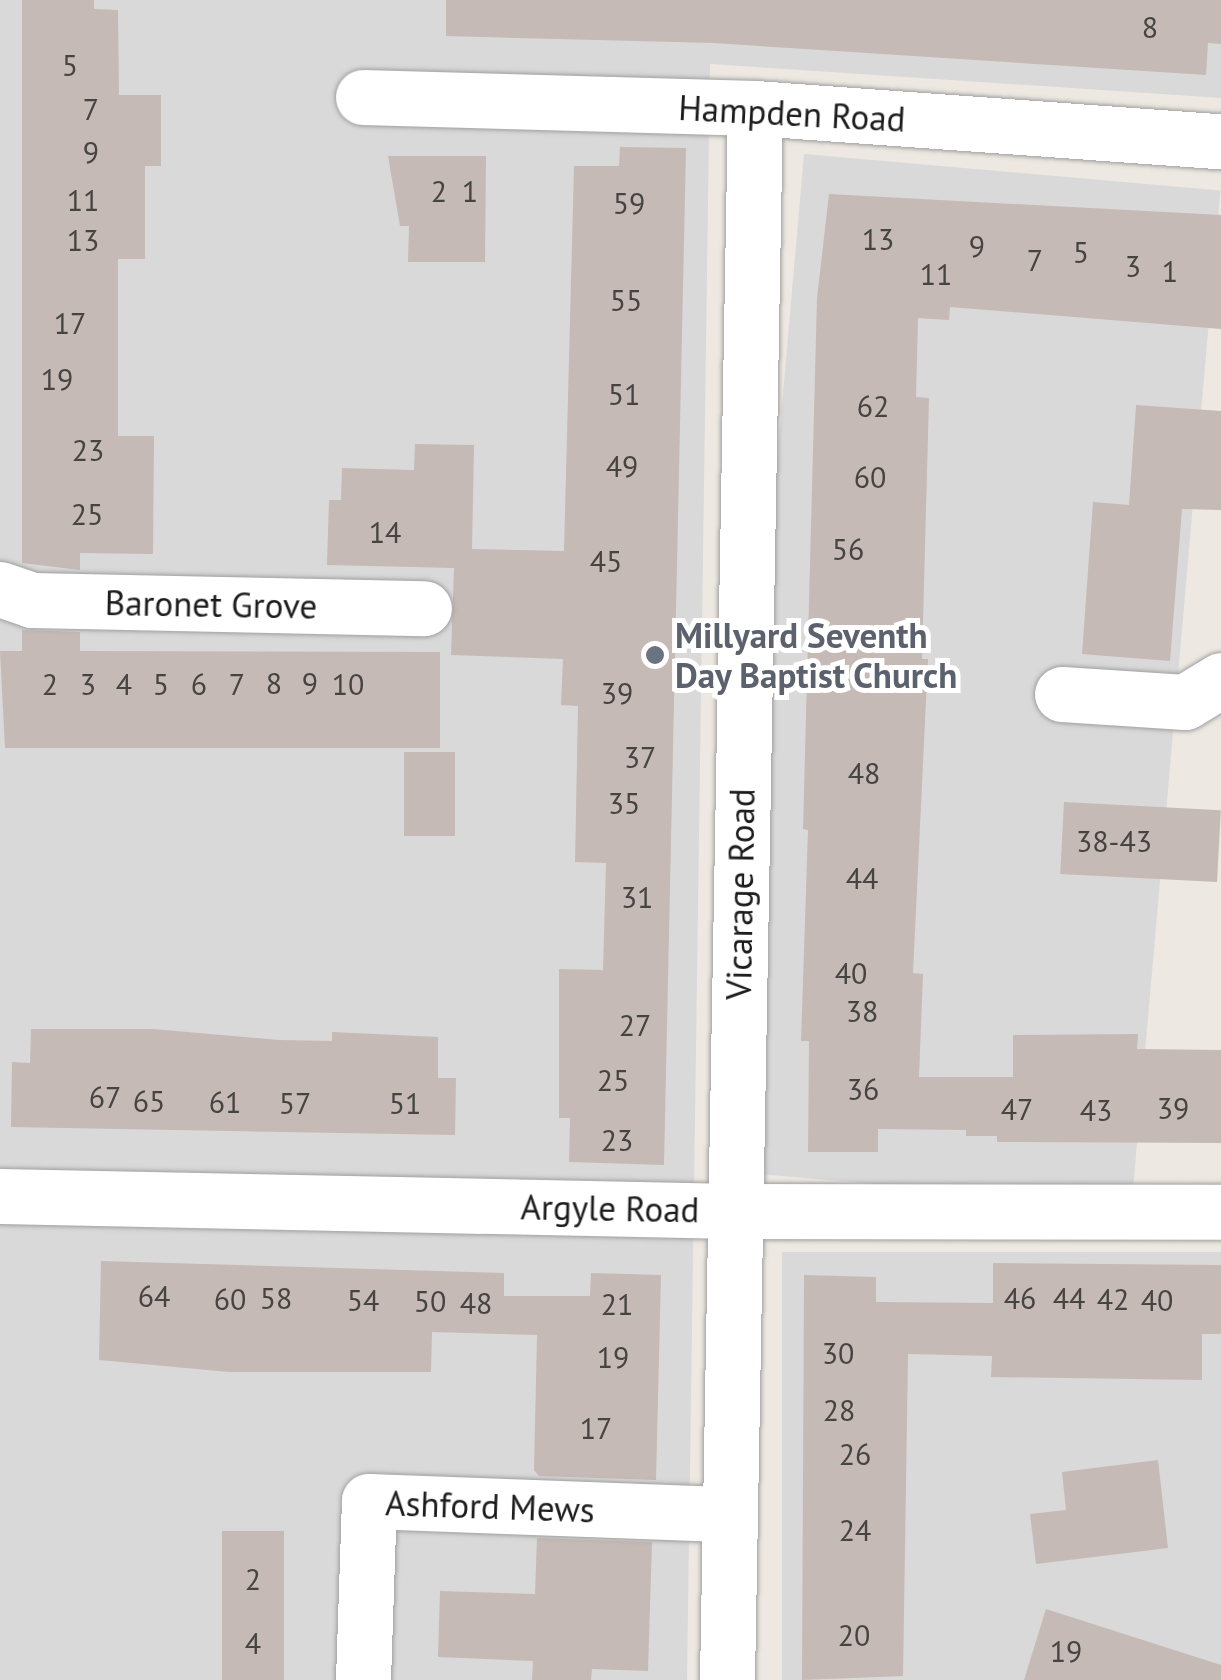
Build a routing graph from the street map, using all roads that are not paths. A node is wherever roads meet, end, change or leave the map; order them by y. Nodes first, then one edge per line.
1 (363, 97) dead end
2 (755, 108) junction
3 (1221, 140) edge
4 (0, 589) edge
5 (424, 608) dead end
6 (1219, 690) edge
7 (1062, 694) dead end
8 (0, 1196) edge
9 (734, 1211) junction
10 (1221, 1212) edge
11 (730, 1514) junction
12 (363, 1680) edge
13 (727, 1680) edge

1 - 2 street, Hampden Road
2 - 3 street, Hampden Road
2 - 9 street, Vicarage Road
4 - 5 street, Baronet Grove
6 - 7 street
8 - 9 street, Argyle Road
9 - 10 street, Argyle Road
9 - 11 street, Vicarage Road
11 - 12 street, Ashford Mews
11 - 13 street, Vicarage Road

